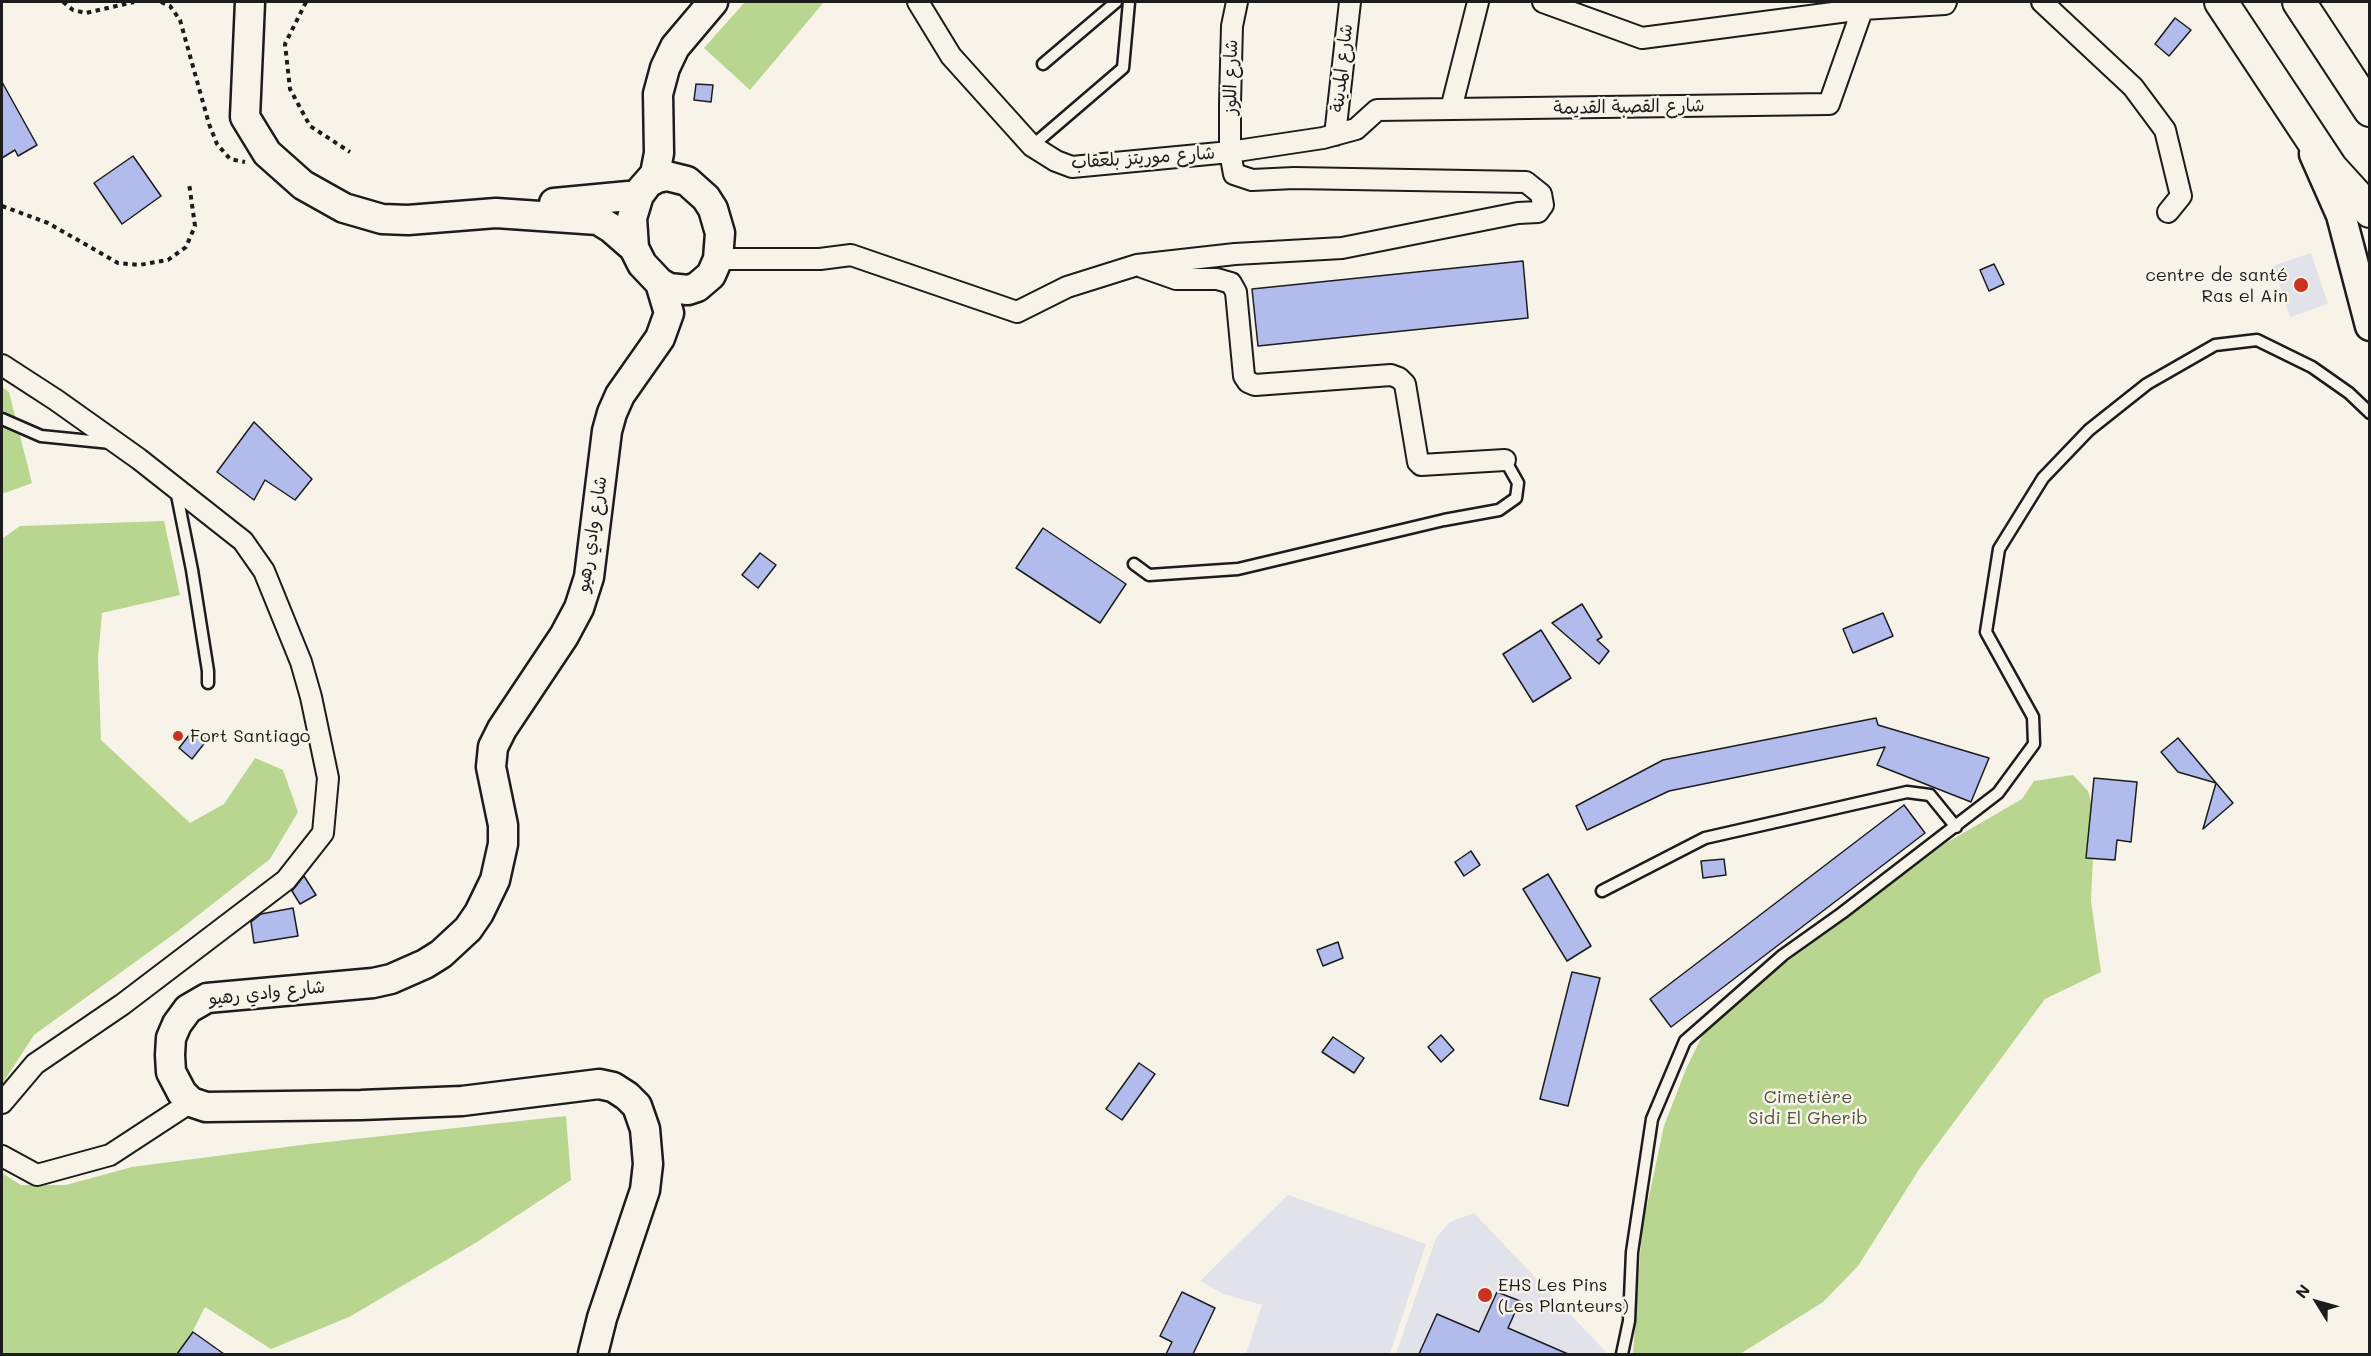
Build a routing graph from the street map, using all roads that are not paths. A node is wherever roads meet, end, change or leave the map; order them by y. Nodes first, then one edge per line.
1 (250, 2) edge
2 (713, 2) edge
3 (918, 2) edge
4 (1116, 2) edge
5 (1129, 2) edge
6 (1237, 2) edge
7 (1350, 2) edge
8 (1478, 2) edge
9 (1543, 2) edge
10 (1946, 2) edge
11 (2042, 2) edge
12 (2222, 2) edge
13 (2299, 2) edge
14 (1864, 5) edge
15 (1043, 64) dead end
16 (658, 94) junction
17 (1451, 109) junction
18 (2370, 110) edge
19 (2300, 122) junction
20 (1335, 135) junction
21 (1032, 146) junction
22 (1230, 152) junction
23 (687, 182) junction
24 (640, 193) junction
25 (2370, 211) edge
26 (2168, 212) dead end
27 (496, 213) junction
28 (634, 248) junction
29 (1137, 265) junction
30 (712, 270) junction
31 (660, 283) junction
32 (2370, 326) edge
33 (2, 365) edge
34 (2370, 412) edge
35 (2, 419) edge
36 (118, 444) junction
37 (1505, 460) joint
38 (603, 464) junction
39 (176, 486) junction
40 (1134, 564) dead end
41 (208, 683) dead end
42 (1956, 827) junction
43 (1602, 891) dead end
44 (191, 1102) junction
45 (2, 1103) edge
46 (2, 1156) edge
47 (593, 1354) edge
48 (1622, 1354) edge

1 - 27 street
2 - 16 street
3 - 21 street, شارع موريتز بلعقاب
4 - 15 lane
5 - 21 lane
6 - 22 street, شارع اللوز
7 - 20 street, شارع المدينة
8 - 17 street
9 - 14 street
10 - 14 street
11 - 26 street
12 - 19 main road
13 - 18 main road
14 - 17 street, شارع القصبة القديمة
16 - 23 street
16 - 24 street
17 - 20 street, شارع القصبة القديمة
19 - 25 main road
19 - 32 street
20 - 22 street, شارع موريتز بلعقاب
21 - 22 street, شارع موريتز بلعقاب
22 - 29 street
23 - 24 street
23 - 30 street
24 - 27 street
24 - 28 street
27 - 28 street
28 - 31 street
29 - 30 street
29 - 37 street
30 - 31 street
30 - 38 street, شارع وادي رهيو
31 - 38 street, شارع وادي رهيو
33 - 36 street
34 - 42 lane
35 - 36 lane
36 - 39 street
37 - 40 lane
38 - 44 street, شارع وادي رهيو
39 - 41 lane
39 - 45 street
42 - 43 lane
42 - 48 lane
44 - 46 street
44 - 47 street

